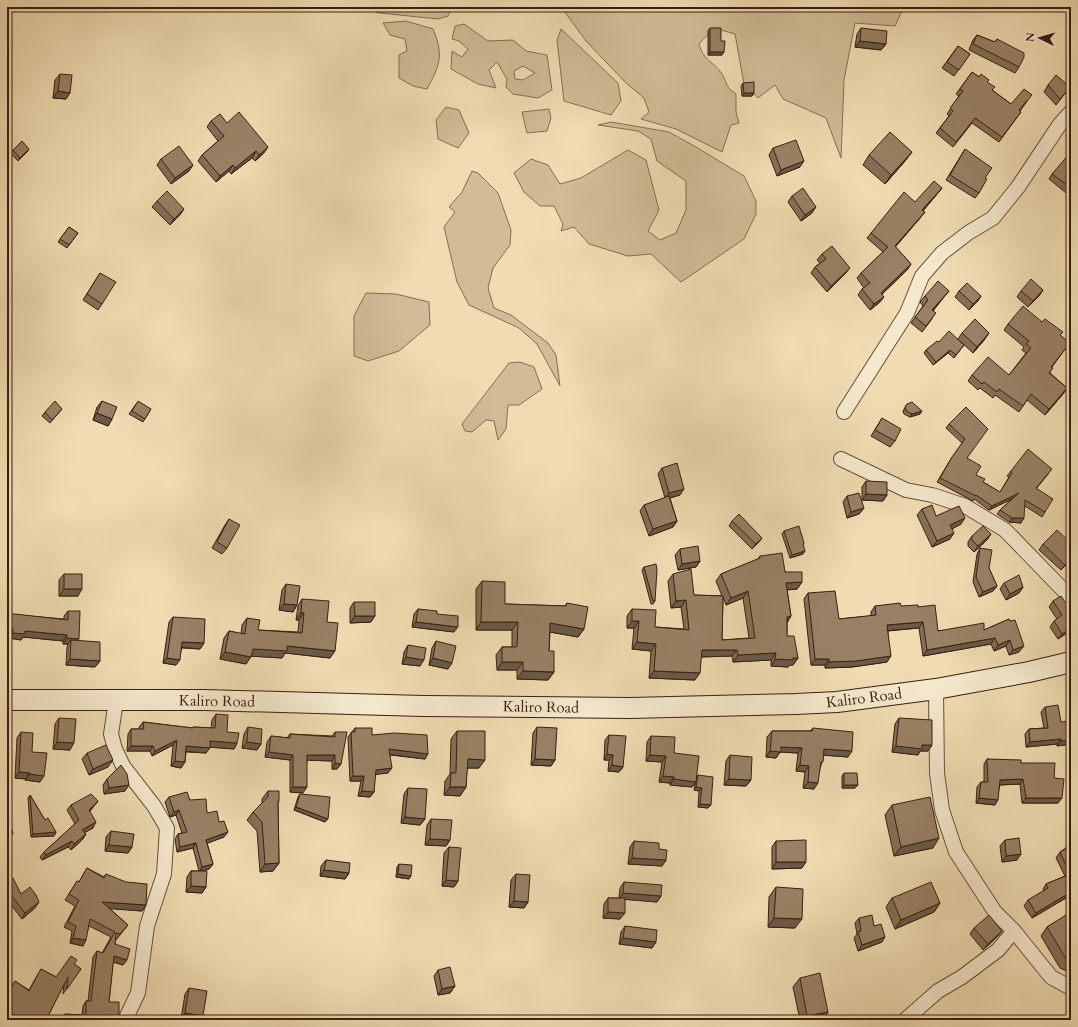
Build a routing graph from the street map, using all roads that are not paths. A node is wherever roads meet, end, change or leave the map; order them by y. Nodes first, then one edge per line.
1 (1071, 112) edge
2 (844, 412) dead end
3 (841, 459) dead end
4 (1071, 598) edge
5 (1071, 662) edge
6 (936, 689) junction
7 (7, 700) edge
8 (116, 700) junction
9 (1014, 931) junction
10 (1071, 988) edge
11 (125, 1020) edge
12 (905, 1020) edge

1 - 2 street
3 - 4 street
5 - 6 main road, Kaliro Road
6 - 8 main road, Kaliro Road
6 - 9 street
7 - 8 main road, Kaliro Road
8 - 11 street
9 - 10 street
9 - 12 street

